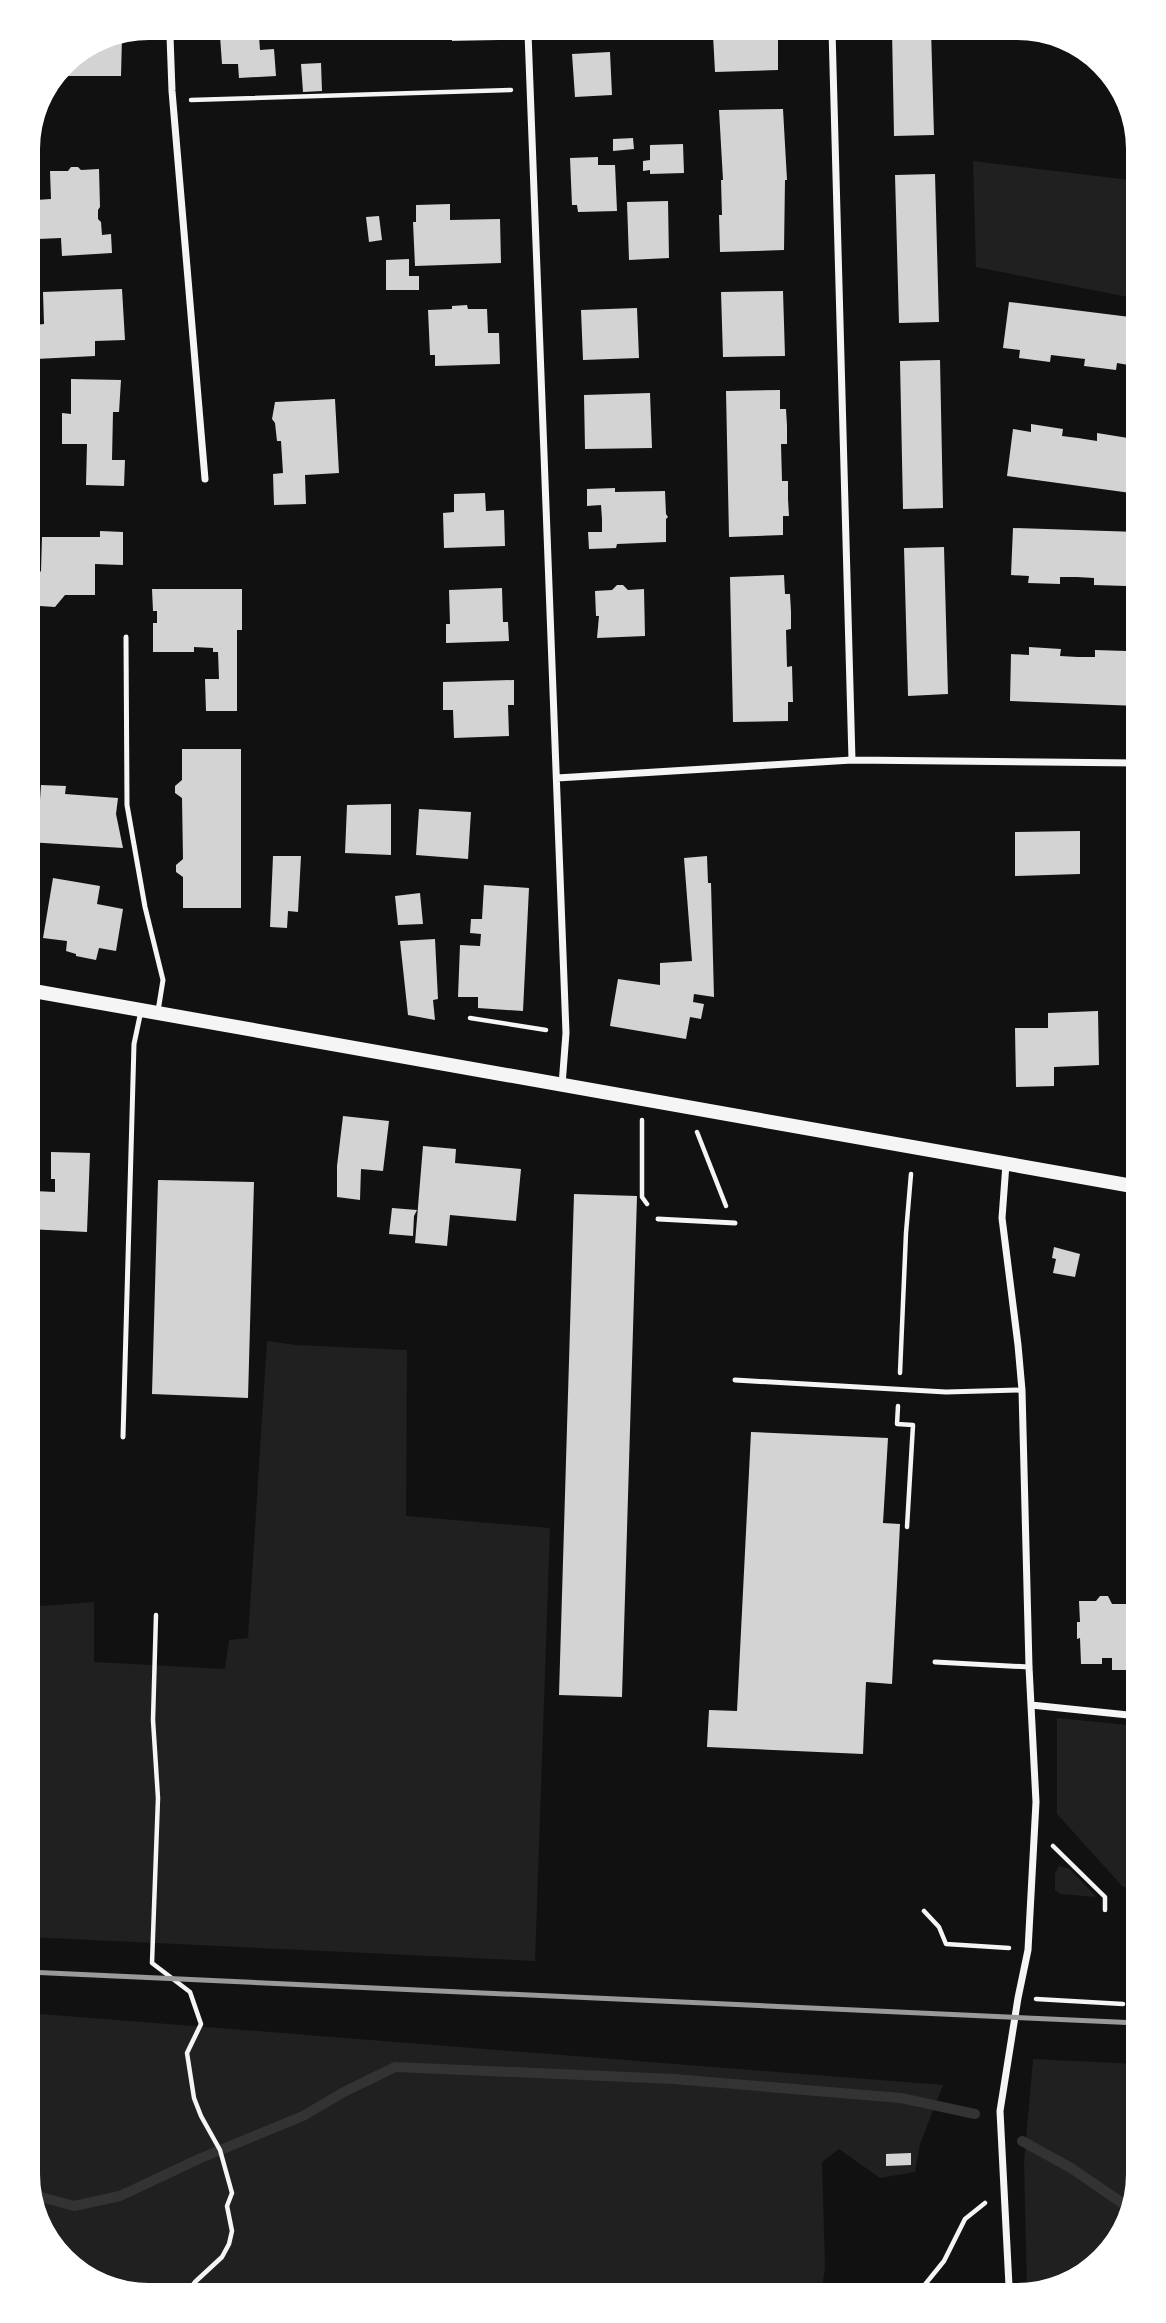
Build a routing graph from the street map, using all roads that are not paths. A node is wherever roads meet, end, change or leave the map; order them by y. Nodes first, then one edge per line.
1 (170, 40) edge
2 (528, 40) edge
3 (832, 40) edge
4 (205, 478) dead end
5 (126, 637) dead end
6 (852, 760) junction
7 (1126, 763) edge
8 (557, 778) junction
9 (40, 992) edge
10 (141, 1011) junction
11 (158, 1014) junction
12 (562, 1086) junction
13 (1006, 1164) junction
14 (1126, 1185) edge
15 (658, 1219) road end
16 (735, 1223) road end
17 (735, 1380) dead end
18 (1022, 1391) junction
19 (123, 1437) dead end
20 (935, 1662) dead end
21 (1029, 1667) junction
22 (1031, 1705) junction
23 (1126, 1715) edge
24 (1009, 2283) edge

1 - 4 street
2 - 8 street
3 - 6 street
5 - 11 lane
6 - 7 street
6 - 8 street
8 - 12 street
9 - 10 main road
10 - 11 main road
10 - 19 lane
11 - 12 main road
12 - 13 main road
13 - 14 main road
13 - 18 street
15 - 16 lane
17 - 18 lane
18 - 21 street
20 - 21 lane
21 - 22 street
22 - 23 street
22 - 24 street

